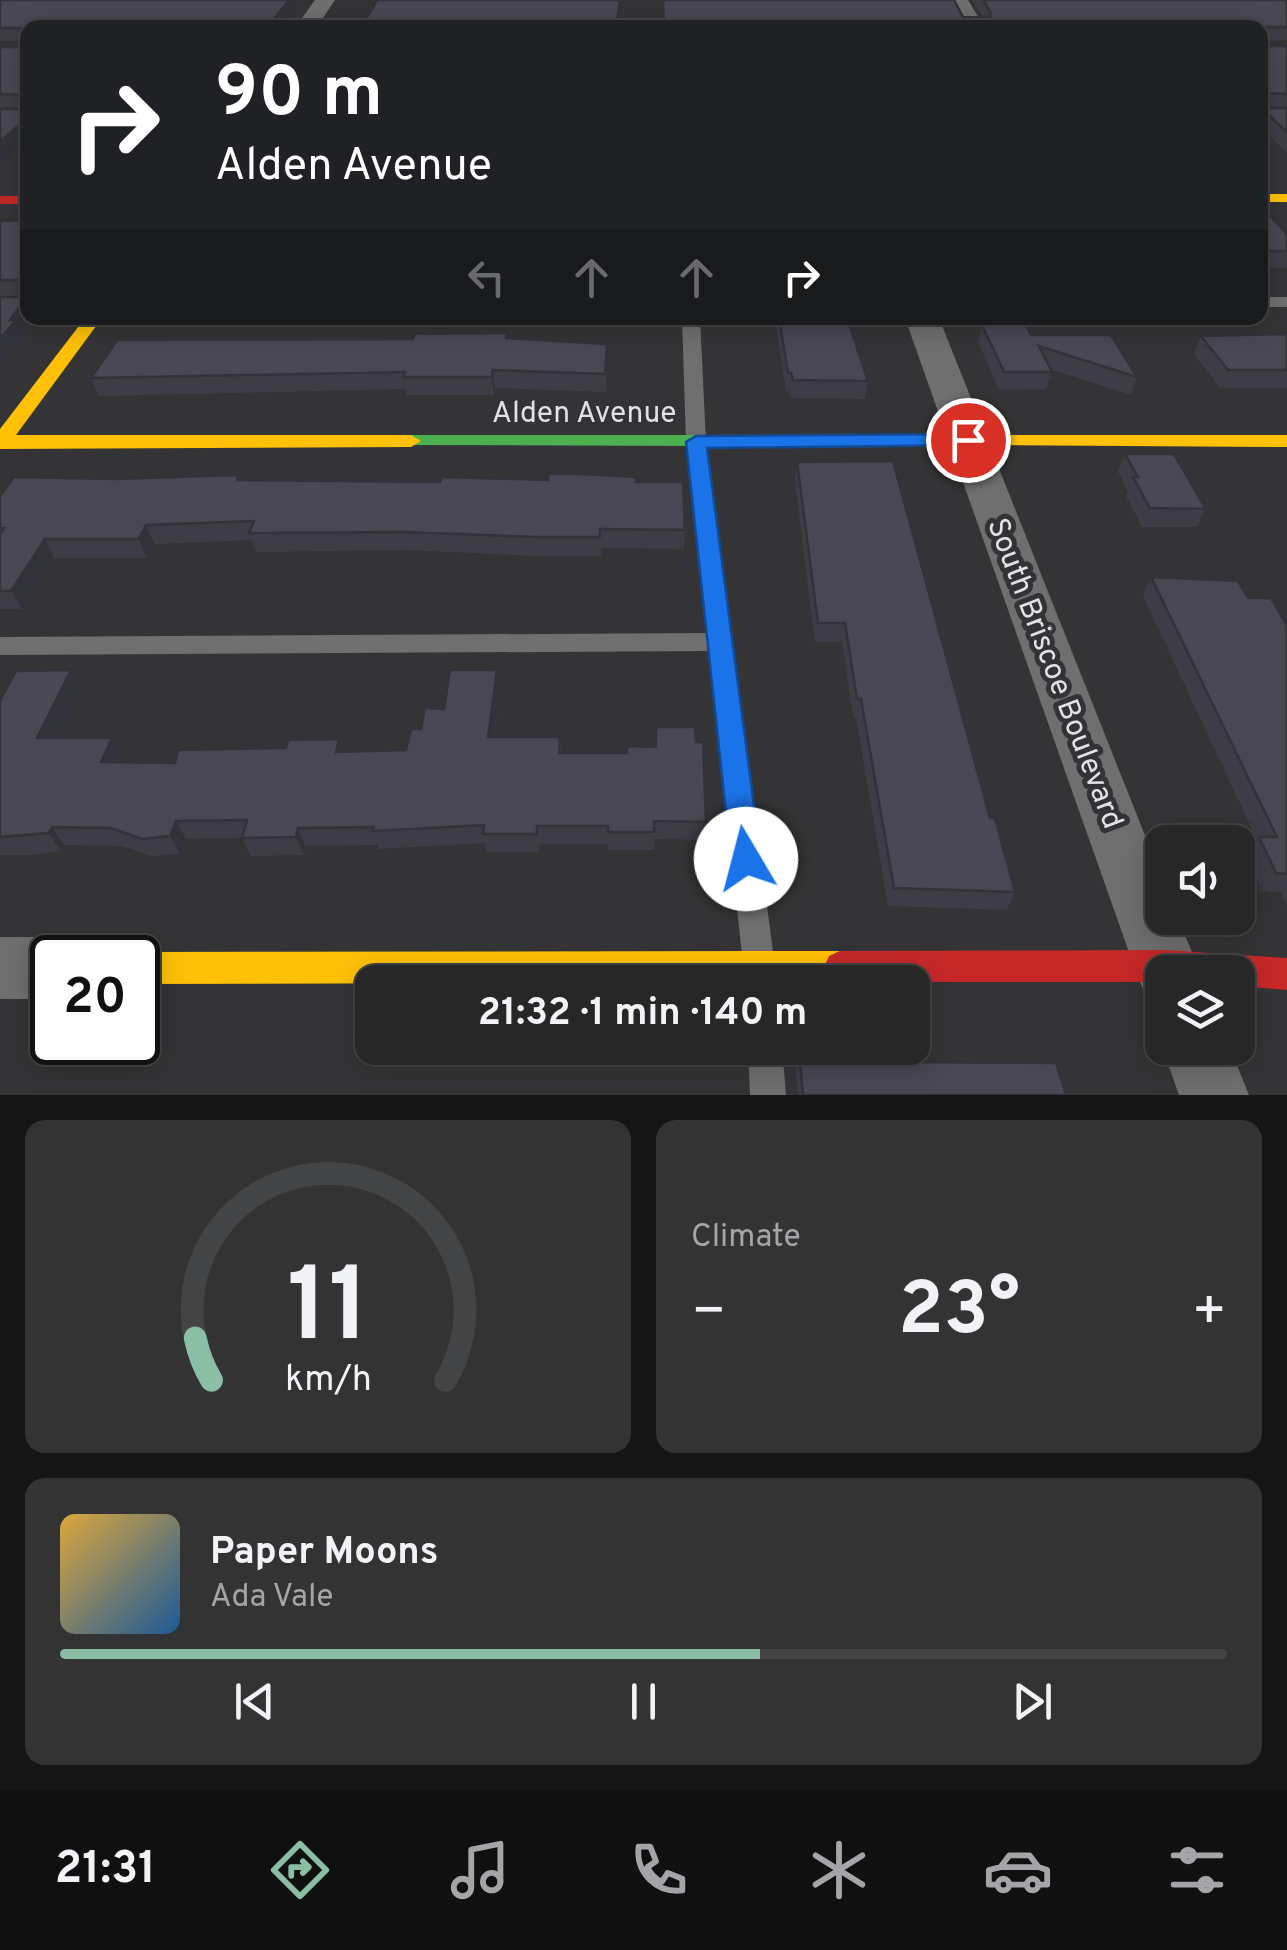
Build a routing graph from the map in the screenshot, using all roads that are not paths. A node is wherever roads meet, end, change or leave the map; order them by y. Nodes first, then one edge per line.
1 (88, 325) edge
2 (691, 325) edge
3 (925, 325) edge
4 (968, 440) junction
5 (1287, 441) edge
6 (0, 442) edge
7 (696, 442) junction
8 (718, 642) junction
9 (0, 646) edge
10 (1162, 955) edge
11 (759, 965) edge
12 (0, 968) edge
13 (30, 968) edge
14 (160, 968) edge
15 (1145, 969) edge
16 (355, 970) edge
17 (930, 972) edge
18 (1255, 973) edge
19 (1287, 974) edge
20 (766, 1065) edge
21 (1203, 1065) edge
22 (768, 1095) edge
23 (1214, 1095) edge

1 - 6 street
2 - 7 lane
3 - 4 street, South Briscoe Boulevard
4 - 5 street, Alden Avenue
4 - 7 street, Alden Avenue
4 - 10 street, South Briscoe Boulevard
6 - 7 street, Alden Avenue
7 - 8 lane
8 - 9 lane
8 - 11 lane
12 - 13 street
14 - 16 street
15 - 17 street
18 - 19 street
20 - 22 lane
21 - 23 street

